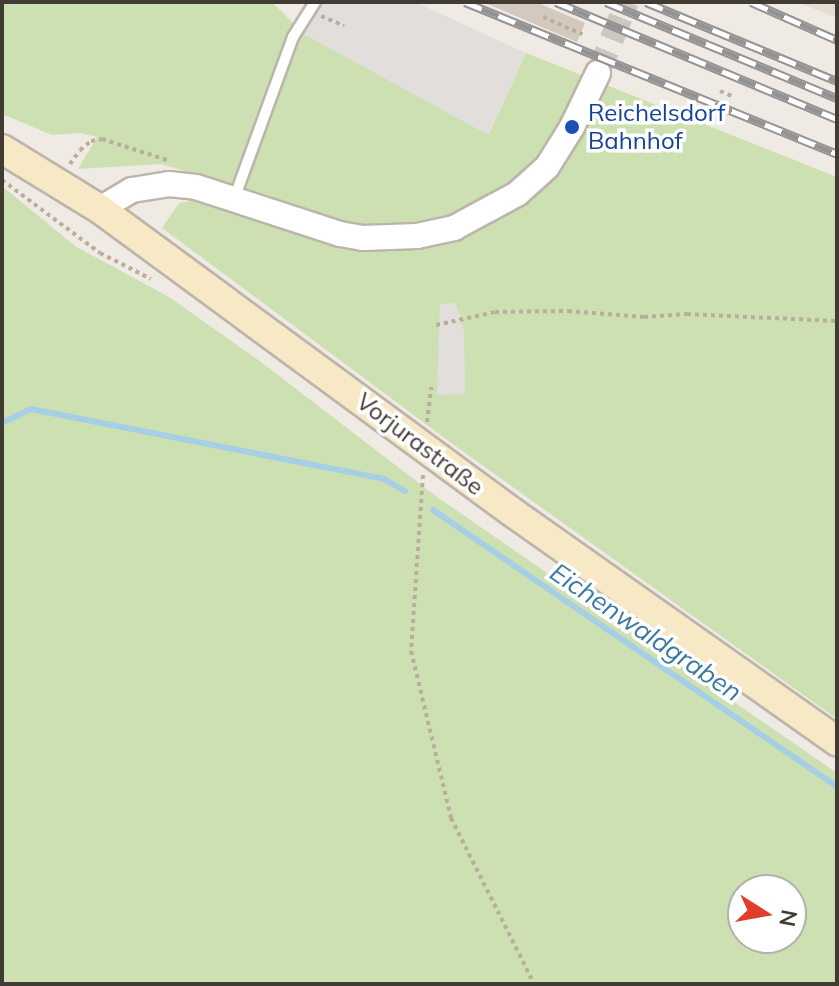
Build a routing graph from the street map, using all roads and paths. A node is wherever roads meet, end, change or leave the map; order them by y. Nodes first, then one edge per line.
1 (311, 6) edge
2 (543, 17) dead end
3 (344, 26) dead end
4 (582, 34) dead end
5 (598, 73) tunnel mouth
6 (720, 91) dead end
7 (732, 96) dead end
8 (2, 149) edge
9 (178, 164) dead end
10 (3, 183) edge
11 (60, 183) junction
12 (233, 200) junction
13 (100, 209) junction
14 (837, 321) edge
15 (436, 325) dead end
16 (423, 476) dead end
17 (837, 741) edge
18 (534, 984) edge

1 - 3 path
1 - 12 lane
2 - 4 path
5 - 12 street
6 - 7 path
8 - 11 main road, Vorjurastraße
9 - 11 path
10 - 11 path
11 - 13 main road, Vorjurastraße
12 - 13 street
13 - 17 main road, Vorjurastraße
14 - 15 path
16 - 18 path

